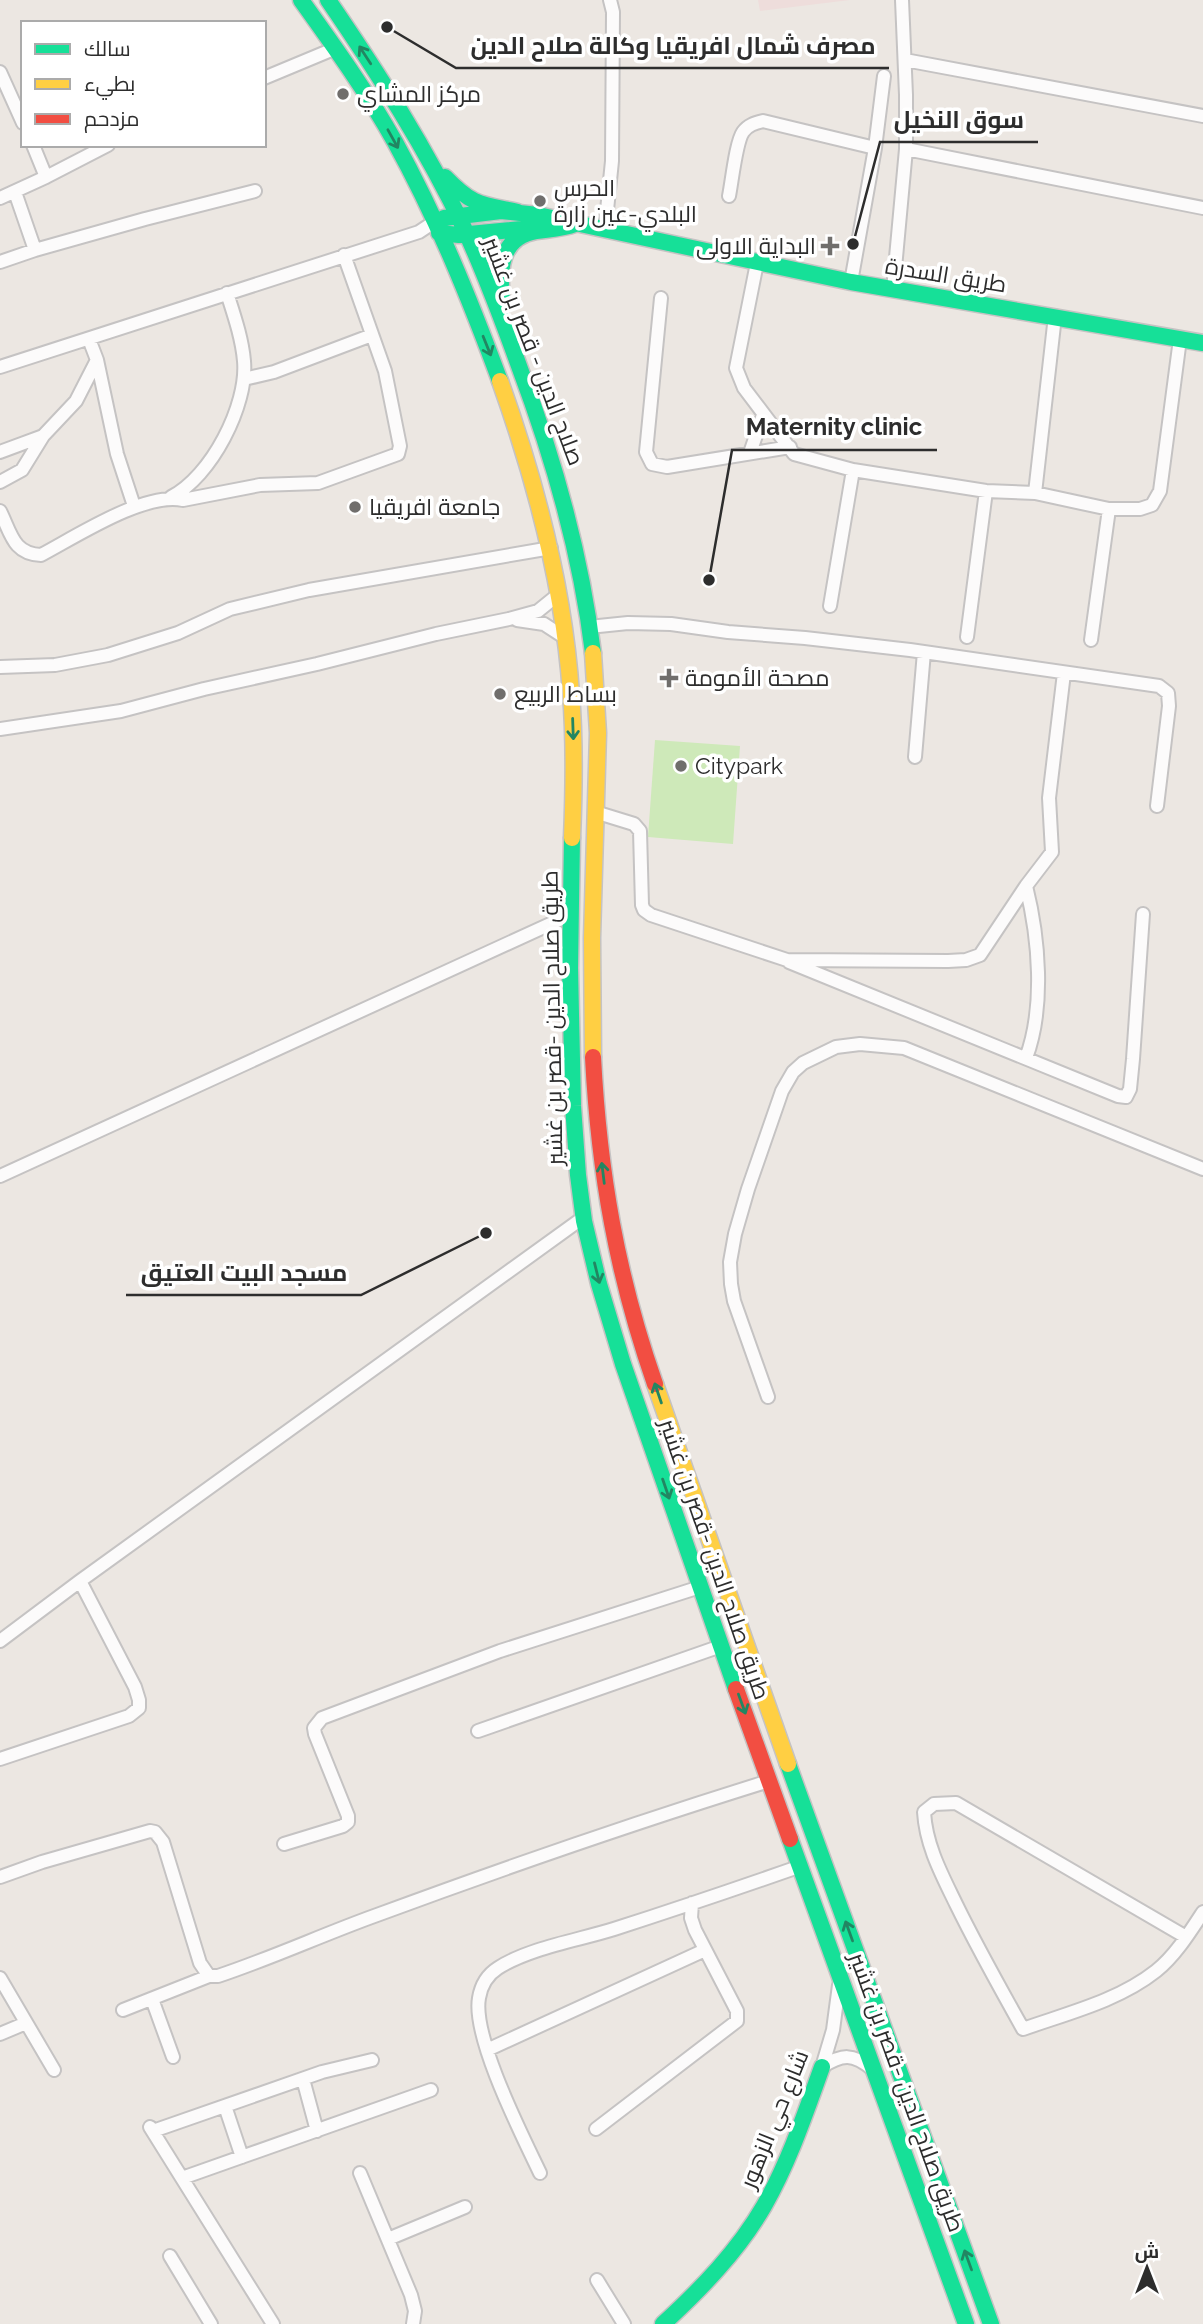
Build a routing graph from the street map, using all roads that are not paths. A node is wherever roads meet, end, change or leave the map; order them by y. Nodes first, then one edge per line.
1 (301, 0) edge
2 (328, 0) edge
3 (610, 0) edge
4 (902, 0) edge
5 (336, 48) junction
6 (905, 60) junction
7 (1, 75) edge
8 (884, 76) dead end
9 (266, 77) edge
10 (1203, 116) edge
11 (21, 119) edge
12 (34, 147) edge
13 (104, 147) edge
14 (875, 148) junction
15 (906, 149) junction
16 (426, 155) junction
17 (47, 177) junction
18 (15, 191) junction
19 (255, 191) dead end
20 (730, 196) dead end
21 (0, 198) edge
22 (1203, 208) edge
23 (518, 212) junction
24 (458, 215) junction
25 (575, 224) junction
26 (436, 227) junction
27 (605, 230) junction
28 (466, 234) junction
29 (35, 250) junction
30 (344, 255) junction
31 (0, 262) edge
32 (757, 262) junction
33 (851, 282) junction
34 (893, 290) junction
35 (227, 293) junction
36 (661, 298) dead end
37 (1055, 316) junction
38 (504, 326) junction
39 (372, 335) junction
40 (1180, 338) junction
41 (89, 339) junction
42 (1203, 343) edge
43 (97, 359) junction
44 (0, 367) edge
45 (244, 379) junction
46 (763, 415) junction
47 (43, 436) junction
48 (790, 447) junction
49 (0, 452) edge
50 (750, 453) junction
51 (853, 470) junction
52 (0, 482) edge
53 (986, 491) junction
54 (1035, 494) junction
55 (171, 497) junction
56 (134, 506) junction
57 (1110, 509) junction
58 (0, 511) edge
59 (551, 548) junction
60 (559, 594) junction
61 (830, 606) dead end
62 (509, 619) junction
63 (589, 627) junction
64 (564, 637) junction
65 (967, 638) dead end
66 (1091, 640) dead end
67 (924, 652) junction
68 (0, 667) edge
69 (1064, 673) junction
70 (0, 729) edge
71 (915, 757) dead end
72 (1157, 806) dead end
73 (595, 812) junction
74 (1026, 886) junction
75 (1143, 914) dead end
76 (570, 915) junction
77 (779, 958) junction
78 (1026, 1058) junction
79 (1203, 1169) edge
80 (0, 1176) edge
81 (584, 1217) junction
82 (768, 1397) dead end
83 (716, 1555) junction
84 (692, 1563) junction
85 (80, 1581) junction
86 (700, 1587) junction
87 (0, 1641) edge
88 (721, 1646) junction
89 (478, 1731) dead end
90 (0, 1759) edge
91 (769, 1781) junction
92 (284, 1844) dead end
93 (801, 1867) junction
94 (0, 1877) edge
95 (692, 1903) junction
96 (1203, 1913) edge
97 (1186, 1937) junction
98 (705, 1950) junction
99 (209, 1976) junction
100 (0, 1978) edge
101 (840, 1978) junction
102 (152, 1999) junction
103 (123, 2010) dead end
104 (26, 2023) junction
105 (0, 2034) edge
106 (487, 2050) junction
107 (173, 2057) dead end
108 (372, 2060) dead end
109 (822, 2067) junction
110 (54, 2070) dead end
111 (877, 2073) junction
112 (303, 2079) junction
113 (431, 2091) dead end
114 (225, 2106) junction
115 (596, 2129) dead end
116 (317, 2131) junction
117 (242, 2157) junction
118 (540, 2172) dead end
119 (360, 2173) dead end
120 (182, 2178) junction
121 (465, 2207) dead end
122 (388, 2239) junction
123 (170, 2256) dead end
124 (597, 2280) dead end
125 (415, 2322) edge
126 (211, 2324) edge
127 (273, 2324) edge
128 (624, 2324) edge
129 (663, 2324) edge
130 (966, 2324) edge
131 (991, 2324) edge

1 - 5 main road, طريق صلاح الدين -قصر بن غشير
16 -> 2 main road, صلاح الدين - قصر بن غشير
3 - 27 street
4 - 6 street
5 - 9 street
5 -> 26 main road, طريق صلاح الدين -قصر بن غشير
6 - 10 street
6 - 15 street
7 - 11 street
8 - 14 street
12 - 17 street
13 - 17 street
14 - 20 street
14 - 33 street
15 - 22 street
15 - 34 street
16 - 23 main road
16 - 24 main road, صلاح الدين - قصر بن غشير
17 - 18 street
18 - 21 street
18 - 29 street
19 - 29 street
23 - 24 main road
23 - 25 main road, طريق السدرة
24 - 26 main road
24 - 28 main road, صلاح الدين - قصر بن غشير
25 - 27 main road, طريق السدرة
25 - 28 main road
25 - 38 main road
26 - 28 main road
26 - 30 street
26 -> 59 main road, طريق صلاح الدين -قصر بن غشير
27 - 32 main road, طريق السدرة
28 - 38 main road, صلاح الدين - قصر بن غشير
29 - 31 street
30 - 35 street
30 - 39 street
32 - 33 main road, طريق السدرة
32 - 46 street
33 - 34 main road, طريق السدرة
34 - 37 main road, طريق السدرة
35 - 41 street
35 - 45 street
36 - 50 street
37 - 40 main road, طريق السدرة
37 - 54 street
38 - 63 main road, صلاح الدين - قصر بن غشير
39 - 45 street
39 - 55 street
40 - 42 main road, طريق السدرة
40 - 57 street
41 - 43 street
41 - 44 street
43 - 47 street
43 - 56 street
45 - 55 street
46 - 48 street
46 - 50 street
47 - 49 street
47 - 52 street
48 - 50 street
48 - 51 street
51 - 53 street
51 - 61 street
53 - 54 street
53 - 65 street
54 - 57 street
55 - 56 street
56 - 58 street
57 - 66 street
59 - 60 main road, طريق صلاح الدين -قصر بن غشير
59 - 68 street
60 - 62 street
60 - 64 main road, طريق صلاح الدين -قصر بن غشير
62 - 64 street
62 - 70 street
63 - 67 street
63 - 73 main road, صلاح الدين - قصر بن غشير
64 -> 76 main road, طريق صلاح الدين -قصر بن غشير
67 - 69 street
67 - 71 street
69 - 72 street
69 - 74 street
73 - 77 street
83 -> 73 main road, صلاح الدين - قصر بن غشير
74 - 77 street
74 - 78 street
75 - 78 street
76 - 80 street
76 - 81 main road, طريق صلاح الدين -قصر بن غشير
77 - 78 street
79 - 82 street
81 -> 84 main road, طريق صلاح الدين -قصر بن غشير
81 - 85 street
83 - 84 main road
131 -> 83 main road, صلاح الدين - قصر بن غشير
84 - 86 main road, طريق صلاح الدين -قصر بن غشير
85 - 87 street
85 - 90 street
86 - 88 main road, طريق صلاح الدين -قصر بن غشير
86 - 92 street
88 - 89 street
88 -> 91 main road, طريق صلاح الدين -قصر بن غشير
91 - 93 main road, طريق صلاح الدين -قصر بن غشير
91 - 99 street
93 - 95 street
93 - 101 main road, طريق صلاح الدين -قصر بن غشير
94 - 99 street
95 - 98 street
95 - 106 street
96 - 97 street
97 - 97 street
98 - 106 street
98 - 115 street
99 - 102 street
100 - 104 street
101 - 109 street, شارع حي الزهور
101 - 111 main road, طريق صلاح الدين -قصر بن غشير
102 - 103 street
102 - 107 street
104 - 105 street
104 - 110 street
106 - 118 street
108 - 112 street
109 - 111 street
109 - 129 main road, شارع حي الزهور
111 - 130 main road, طريق صلاح الدين -قصر بن غشير
112 - 114 street
112 - 116 street
113 - 116 street
114 - 117 street
114 - 120 street
116 - 117 street
117 - 120 street
119 - 122 street
120 - 127 street
121 - 122 street
122 - 125 street
123 - 126 street
124 - 128 street

